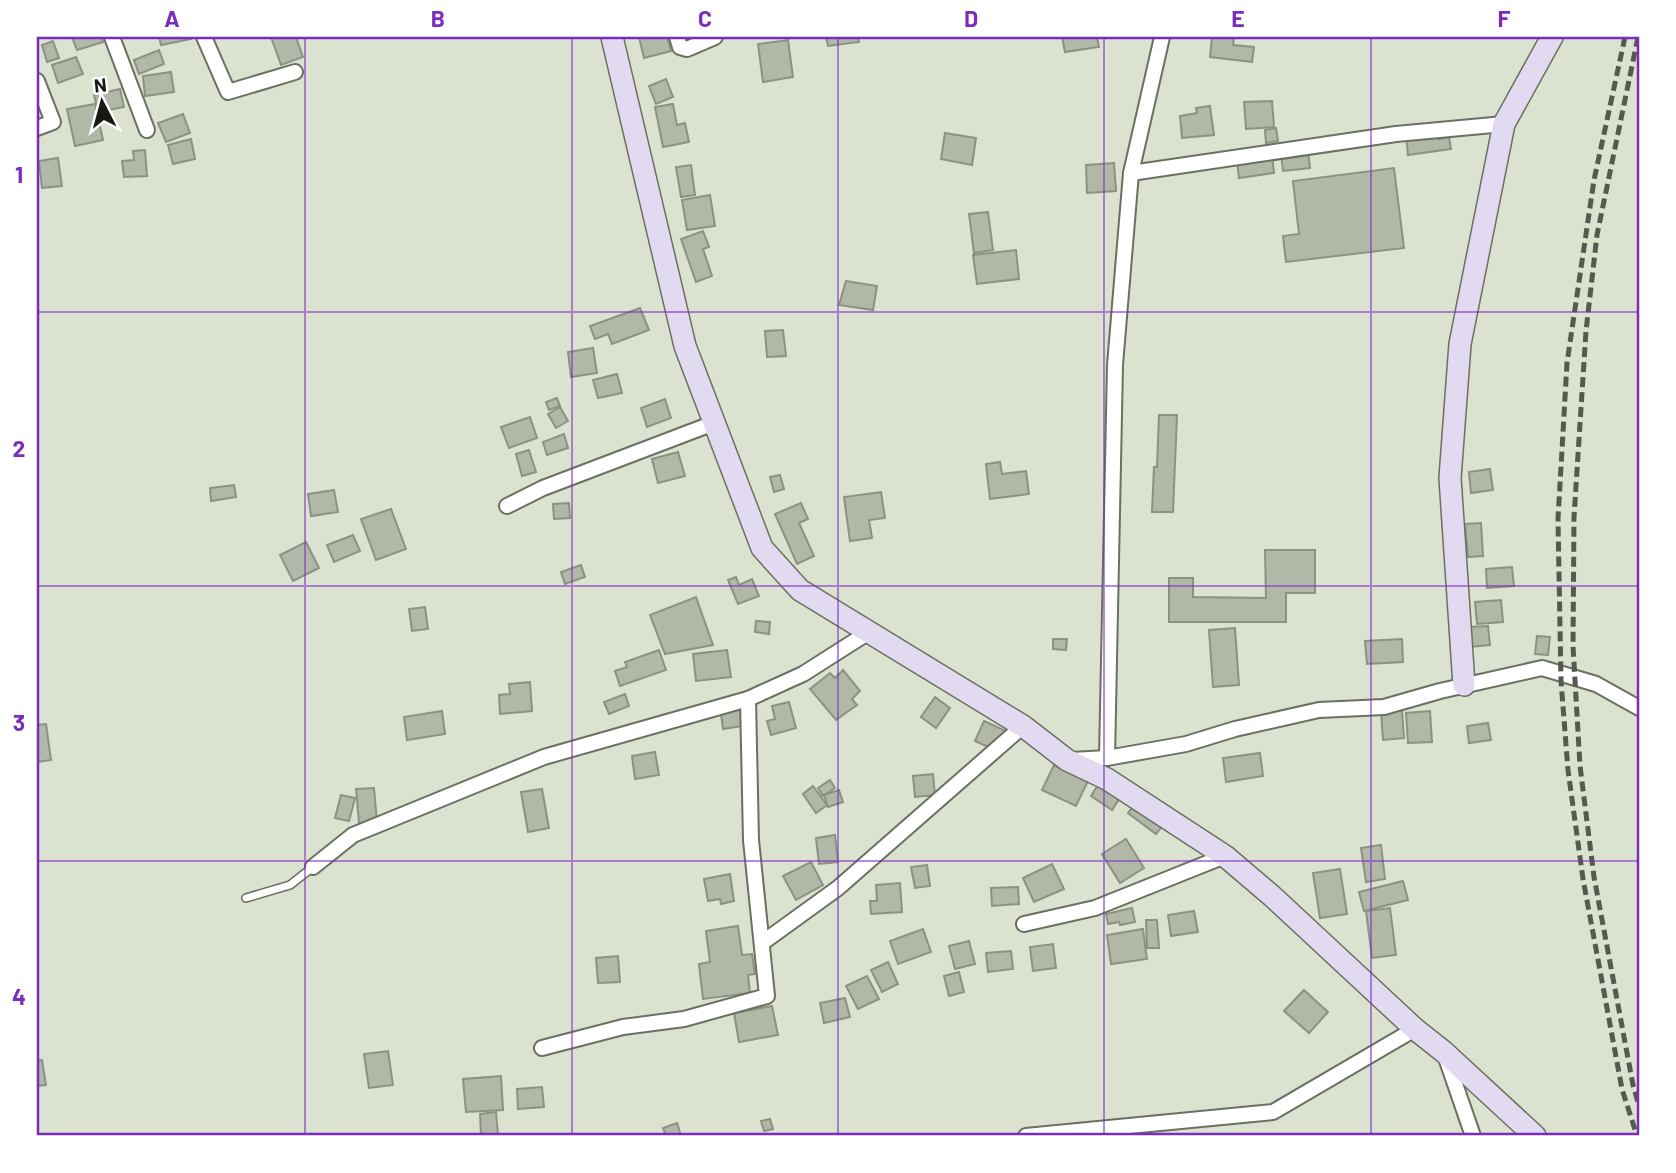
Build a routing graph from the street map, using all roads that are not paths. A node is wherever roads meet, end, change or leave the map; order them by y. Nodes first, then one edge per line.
1 (112, 37) edge
2 (204, 37) edge
3 (612, 37) edge
4 (677, 37) edge
5 (715, 37) edge
6 (1162, 37) edge
7 (1552, 37) edge
8 (295, 72) dead end
9 (37, 81) edge
10 (1504, 124) junction
11 (37, 128) edge
12 (148, 130) dead end
13 (1131, 173) junction
14 (715, 423) junction
15 (507, 506) dead end
16 (869, 632) junction
17 (1464, 685) junction
18 (748, 699) junction
19 (1639, 708) edge
20 (1023, 726) junction
21 (1107, 758) junction
22 (1067, 760) junction
23 (1225, 856) junction
24 (313, 867) joint
25 (246, 898) dead end
26 (1024, 924) dead end
27 (762, 943) junction
28 (1415, 1029) junction
29 (542, 1048) dead end
30 (1444, 1052) junction
31 (1026, 1136) edge
32 (1473, 1136) edge
33 (1535, 1136) edge

1 - 12 street
2 - 8 street
3 - 14 street
4 - 5 street
6 - 13 street
7 - 10 street
9 - 11 street
10 - 13 street
10 - 17 street
13 - 21 street
14 - 15 street
14 - 16 street
16 - 18 street
16 - 20 street
17 - 19 street
17 - 21 street
18 - 24 street
18 - 27 street
20 - 22 street
20 - 27 street
21 - 22 street
22 - 23 street
23 - 26 street
23 - 28 street
24 - 25 lane
27 - 29 street
28 - 30 street
28 - 31 street
30 - 32 street
30 - 33 street

